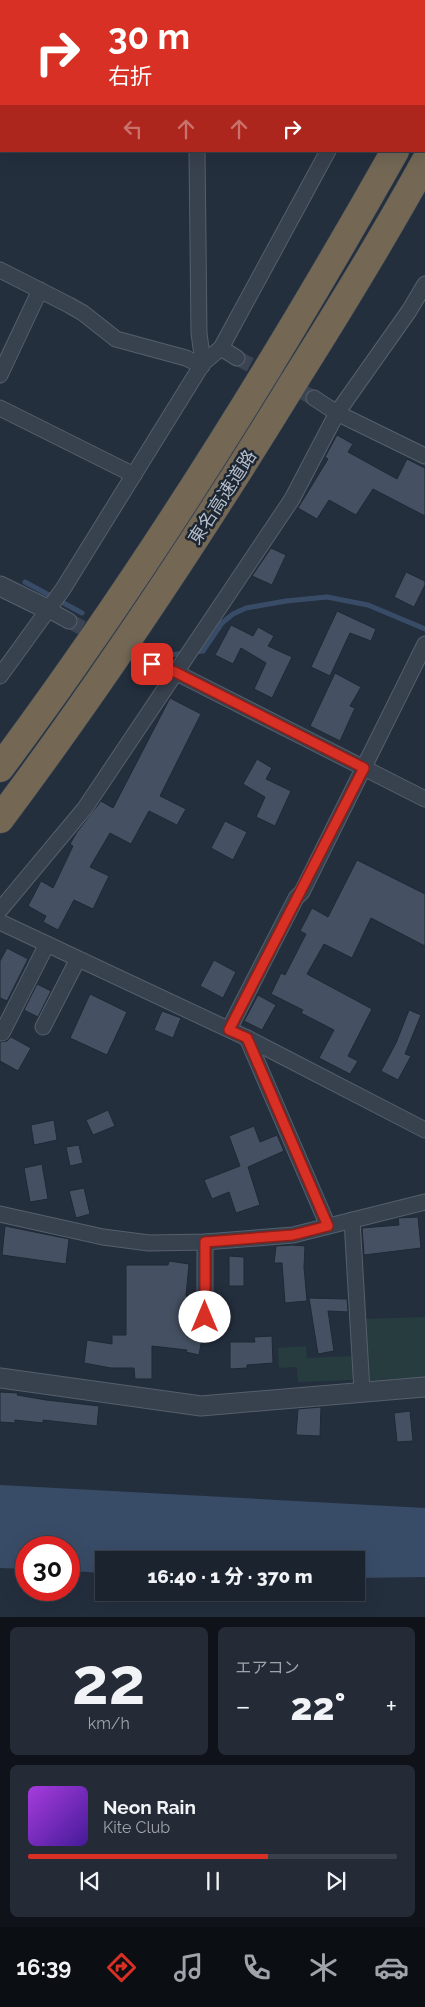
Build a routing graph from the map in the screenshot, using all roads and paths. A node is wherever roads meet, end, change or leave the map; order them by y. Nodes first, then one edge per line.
1 (197, 152) edge
2 (327, 152) edge
3 (394, 152) edge
4 (425, 162) edge
5 (0, 270) edge
6 (425, 284) edge
7 (40, 290) junction
8 (221, 348) junction
9 (237, 358) tunnel mouth
10 (202, 364) junction
11 (0, 375) edge
12 (314, 398) tunnel mouth
13 (0, 408) edge
14 (337, 413) junction
15 (425, 456) edge
16 (134, 475) junction
17 (0, 586) edge
18 (50, 609) junction
19 (69, 621) tunnel mouth
20 (425, 644) edge
21 (152, 664) tunnel mouth
22 (177, 668) junction
23 (0, 676) edge
24 (0, 768) edge
25 (364, 768) junction
26 (425, 799) edge
27 (0, 819) edge
28 (0, 910) edge
29 (0, 922) edge
30 (47, 944) junction
31 (78, 959) junction
32 (43, 1028) dead end
33 (229, 1030) junction
34 (2, 1033) dead end
35 (247, 1038) junction
36 (425, 1130) edge
37 (425, 1202) edge
38 (0, 1214) edge
39 (352, 1220) junction
40 (328, 1226) junction
41 (205, 1242) junction
42 (205, 1317) dead end
43 (0, 1378) edge
44 (425, 1387) edge
45 (362, 1391) junction

1 - 10 street
2 - 8 street
3 - 24 highway, 東名高速道路
4 - 27 highway, 東名高速道路
5 - 7 street
6 - 14 street
7 - 10 street
7 - 11 street
8 - 9 street
8 - 10 street
10 - 16 street
12 - 14 street
13 - 16 street
14 - 15 street
14 - 22 street
16 - 18 street
17 - 18 street
18 - 19 street
18 - 23 street
20 - 25 street
21 - 22 street
22 - 25 street
22 - 28 street
25 - 26 street
25 - 33 street
29 - 30 street
30 - 31 street
30 - 34 street
31 - 32 street
31 - 33 street
33 - 35 street
35 - 36 street
35 - 40 street
37 - 39 street
38 - 41 street
39 - 40 street
39 - 45 street
40 - 41 street
41 - 42 street
43 - 45 street
44 - 45 street

